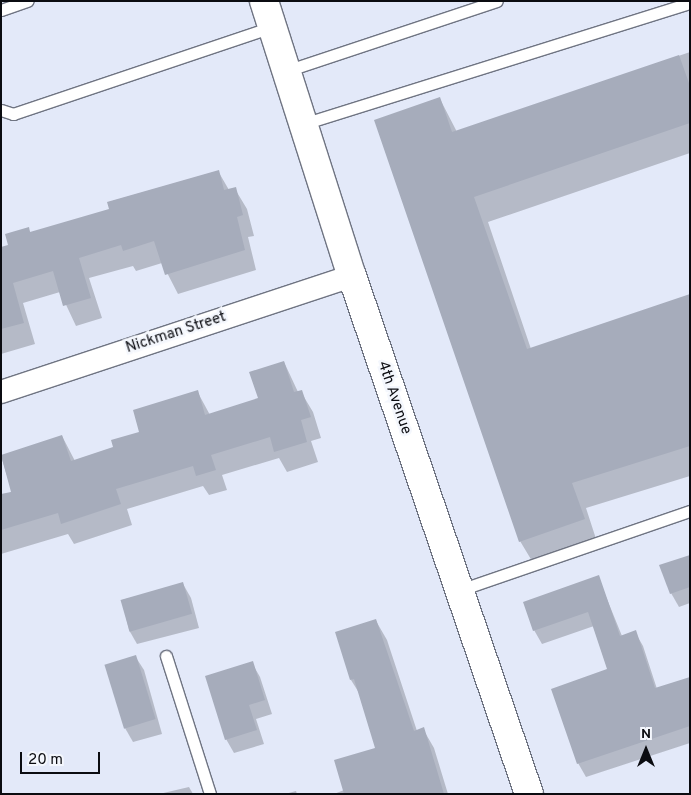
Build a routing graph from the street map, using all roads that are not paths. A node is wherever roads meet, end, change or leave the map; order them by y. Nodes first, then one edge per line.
1 (27, 1) edge
2 (264, 1) edge
3 (497, 1) edge
4 (690, 3) edge
5 (477, 4) edge
6 (1, 10) edge
7 (272, 27) junction
8 (286, 71) junction
9 (1, 110) edge
10 (303, 124) junction
11 (352, 276) junction
12 (1, 392) edge
13 (690, 511) edge
14 (460, 590) junction
15 (166, 656) dead end
16 (210, 794) edge
17 (529, 794) edge

1 - 6 lane
2 - 7 main road, 4th Avenue
3 - 5 lane
4 - 10 lane
5 - 8 lane
7 - 8 main road, 4th Avenue
7 - 9 lane
8 - 10 main road, 4th Avenue
10 - 11 main road, 4th Avenue
11 - 12 street, Nickman Street
11 - 14 main road, 4th Avenue
13 - 14 lane
14 - 17 main road, 4th Avenue
15 - 16 lane

